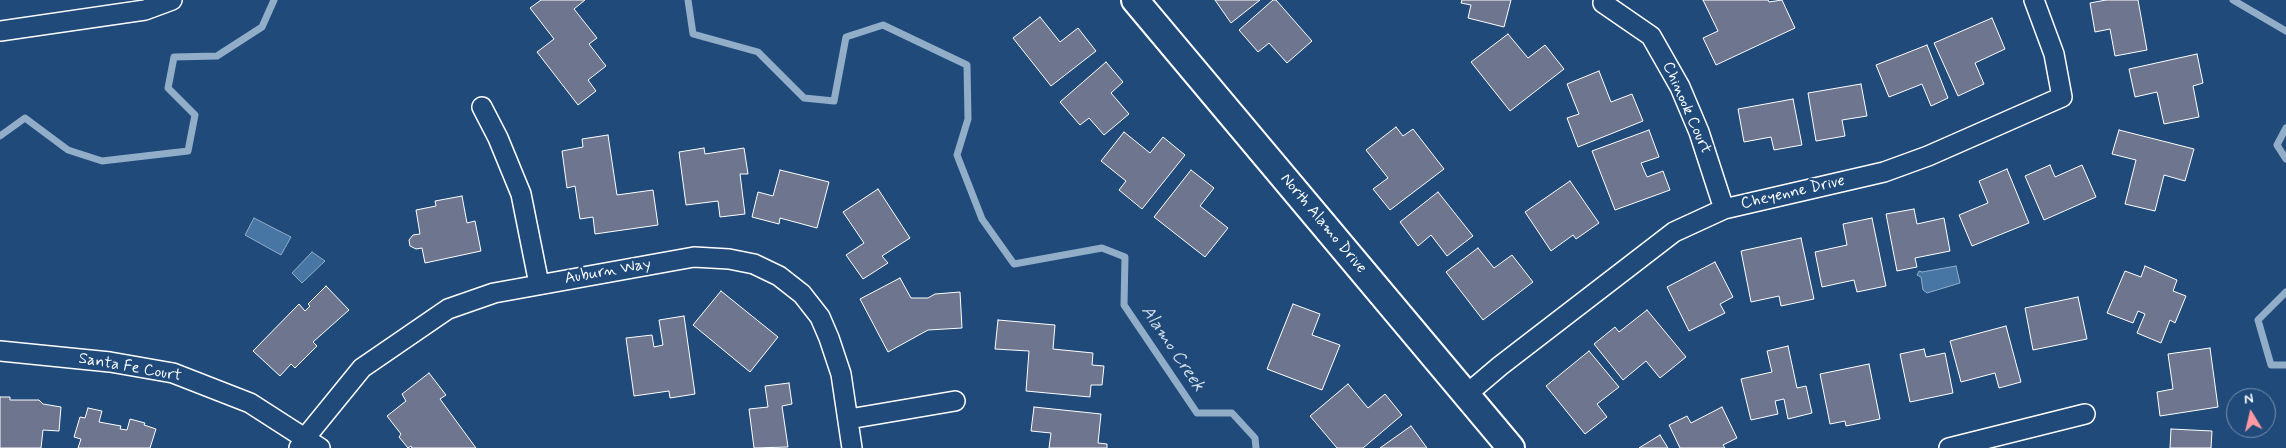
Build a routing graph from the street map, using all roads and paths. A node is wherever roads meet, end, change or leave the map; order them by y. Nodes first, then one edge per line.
1 (172, 0) edge
2 (1135, 0) edge
3 (2034, 0) edge
4 (1603, 3) dead end
5 (0, 31) edge
6 (482, 107) dead end
7 (1724, 209) junction
8 (539, 284) junction
9 (0, 351) edge
10 (1467, 394) junction
11 (955, 401) dead end
12 (2085, 414) dead end
13 (848, 419) junction
14 (308, 445) edge
15 (852, 448) edge
16 (1511, 448) edge
17 (1949, 448) edge

1 - 5 street
2 - 10 street, North Alamo Drive
3 - 7 street, Cheyenne Drive
4 - 7 street, Chinook Court
6 - 8 street
7 - 10 street, Cheyenne Drive
8 - 13 street, Auburn Way
8 - 14 street, Auburn Way
9 - 14 street, Santa Fe Court
10 - 16 street, North Alamo Drive
11 - 13 street
12 - 17 street
13 - 15 street, Auburn Way

